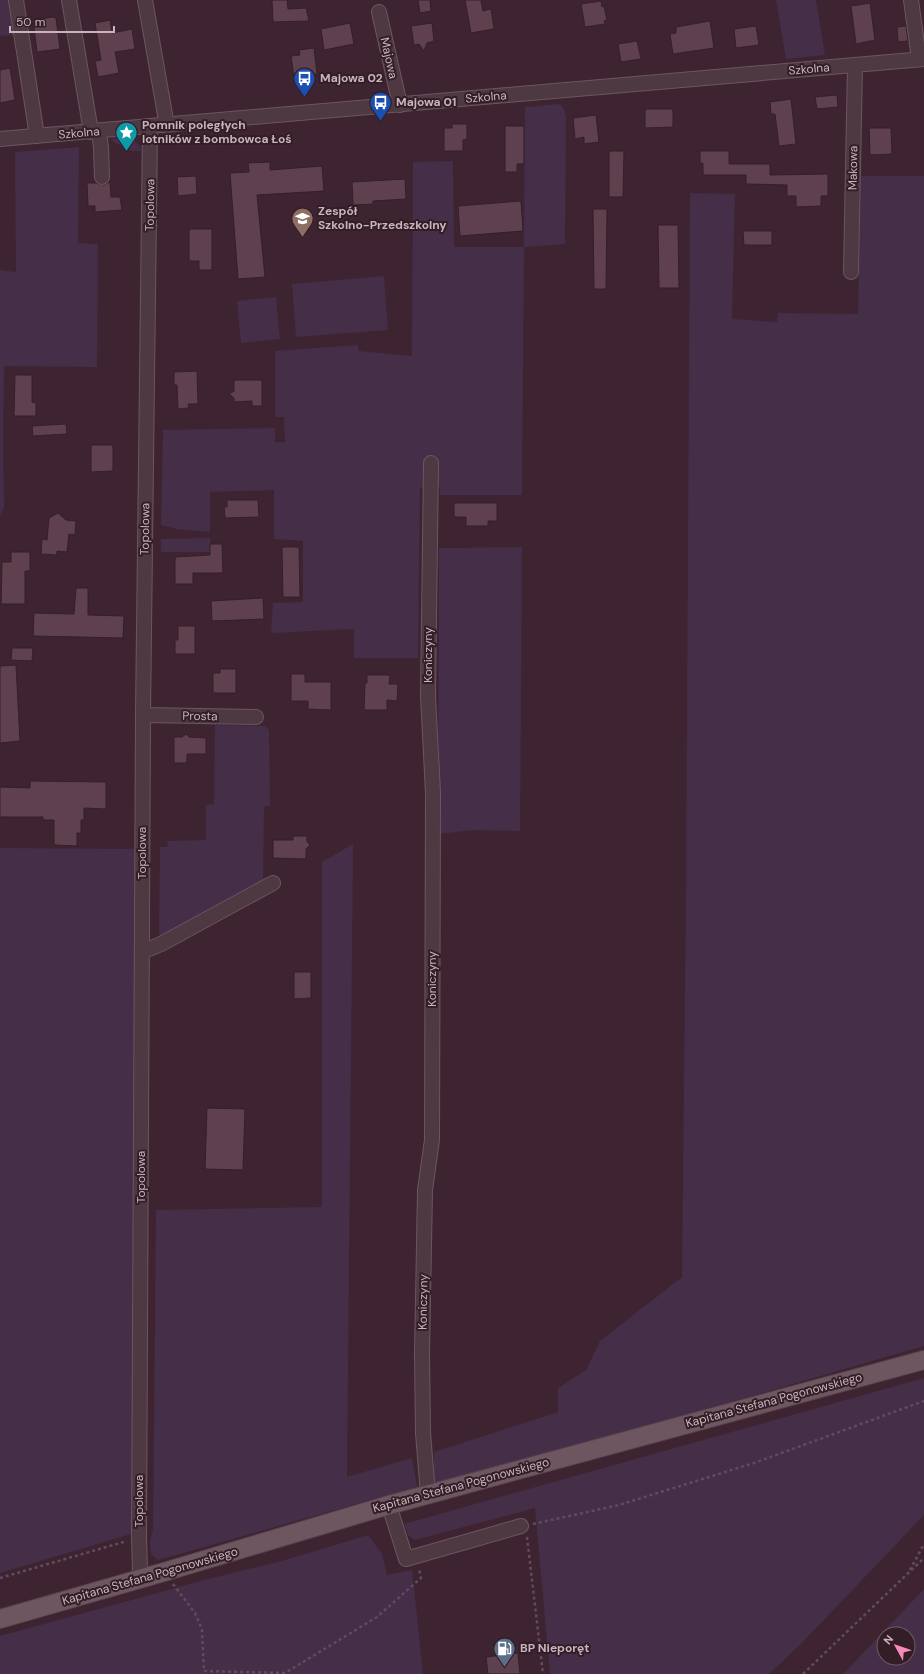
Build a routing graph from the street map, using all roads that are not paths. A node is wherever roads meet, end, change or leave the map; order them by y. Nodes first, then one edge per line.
1 (16, 0) edge
2 (69, 0) edge
3 (145, 0) edge
4 (911, 0) edge
5 (379, 12) dead end
6 (922, 59) edge
7 (855, 65) junction
8 (400, 105) junction
9 (167, 126) junction
10 (150, 127) junction
11 (95, 131) junction
12 (37, 136) junction
13 (0, 139) edge
14 (102, 177) dead end
15 (850, 272) dead end
16 (431, 463) dead end
17 (143, 715) junction
18 (256, 717) dead end
19 (274, 882) dead end
20 (142, 952) junction
21 (924, 1360) edge
22 (428, 1494) junction
23 (389, 1505) junction
24 (521, 1526) road end
25 (138, 1580) junction
26 (0, 1619) edge

1 - 12 street
2 - 11 street
3 - 9 street
4 - 6 street
5 - 8 street, Majowa
6 - 7 street, Szkolna
7 - 8 street, Szkolna
7 - 15 street, Makowa
8 - 9 street, Szkolna
9 - 10 street, Szkolna
10 - 11 street, Szkolna
10 - 17 street, Topolowa
11 - 12 street, Szkolna
11 - 14 street
12 - 13 street, Szkolna
16 - 22 street, Koniczyny
17 - 18 street, Prosta
17 - 20 street, Topolowa
19 - 20 street
20 - 25 street, Topolowa
21 - 22 main road, Kapitana Stefana Pogonowskiego
22 - 23 main road, Kapitana Stefana Pogonowskiego
23 - 24 street
23 - 25 main road, Kapitana Stefana Pogonowskiego
25 - 26 main road, Kapitana Stefana Pogonowskiego

